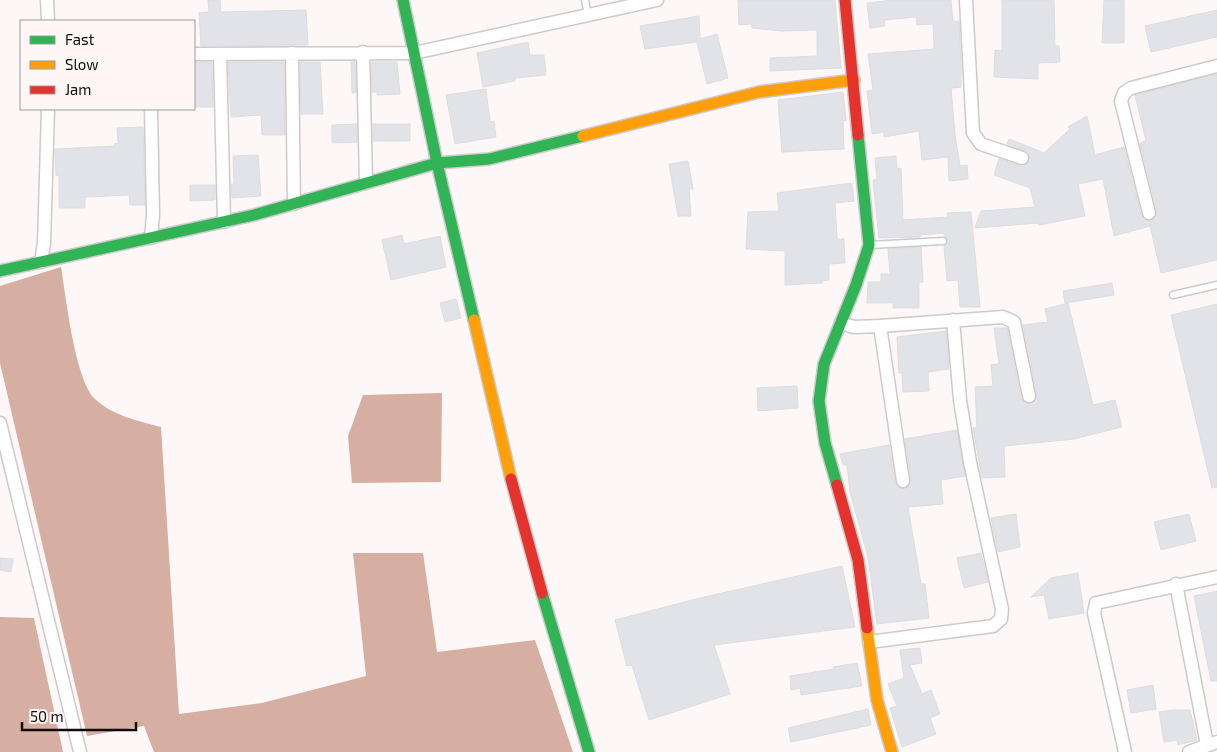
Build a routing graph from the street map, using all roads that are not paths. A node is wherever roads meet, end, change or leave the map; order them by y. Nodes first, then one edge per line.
1 (47, 0) edge
2 (403, 0) edge
3 (584, 0) edge
4 (657, 0) edge
5 (846, 0) edge
6 (966, 0) edge
7 (588, 16) junction
8 (48, 20) edge
9 (363, 52) junction
10 (292, 53) junction
11 (414, 53) junction
12 (195, 54) edge
13 (220, 54) junction
14 (1217, 66) edge
15 (854, 80) junction
16 (48, 110) edge
17 (151, 110) edge
18 (1022, 158) dead end
19 (437, 163) junction
20 (366, 183) junction
21 (294, 204) junction
22 (1149, 213) dead end
23 (224, 222) junction
24 (150, 238) junction
25 (943, 241) dead end
26 (869, 246) junction
27 (41, 262) junction
28 (0, 271) edge
29 (1217, 285) edge
30 (1173, 295) dead end
31 (953, 320) junction
32 (841, 323) junction
33 (880, 326) junction
34 (1029, 396) dead end
35 (0, 423) edge
36 (903, 481) dead end
37 (1217, 577) edge
38 (1176, 584) junction
39 (869, 642) junction
40 (1212, 743) edge
41 (80, 752) edge
42 (589, 752) edge
43 (892, 752) edge
44 (1125, 752) edge
45 (1188, 752) edge

1 - 8 street
2 - 11 street
3 - 7 lane
4 - 7 street
5 - 15 street
6 - 18 street
7 - 11 street
9 - 10 street
9 - 11 street
9 - 20 street
10 - 13 street
10 - 21 street
11 - 19 street
12 - 13 street
13 - 23 street
14 - 22 street
15 - 19 street
15 - 26 street
16 - 27 street
17 - 24 street
19 - 20 street
19 - 42 street
20 - 21 street
21 - 23 street
23 - 24 street
24 - 27 street
25 - 26 lane
26 - 32 street
27 - 28 street
29 - 30 lane
31 - 33 street
31 - 34 street
31 - 39 street
32 - 33 street
32 - 39 street
33 - 36 street
35 - 41 street
37 - 38 street
38 - 40 street
38 - 44 street
39 - 43 street
40 - 45 street

